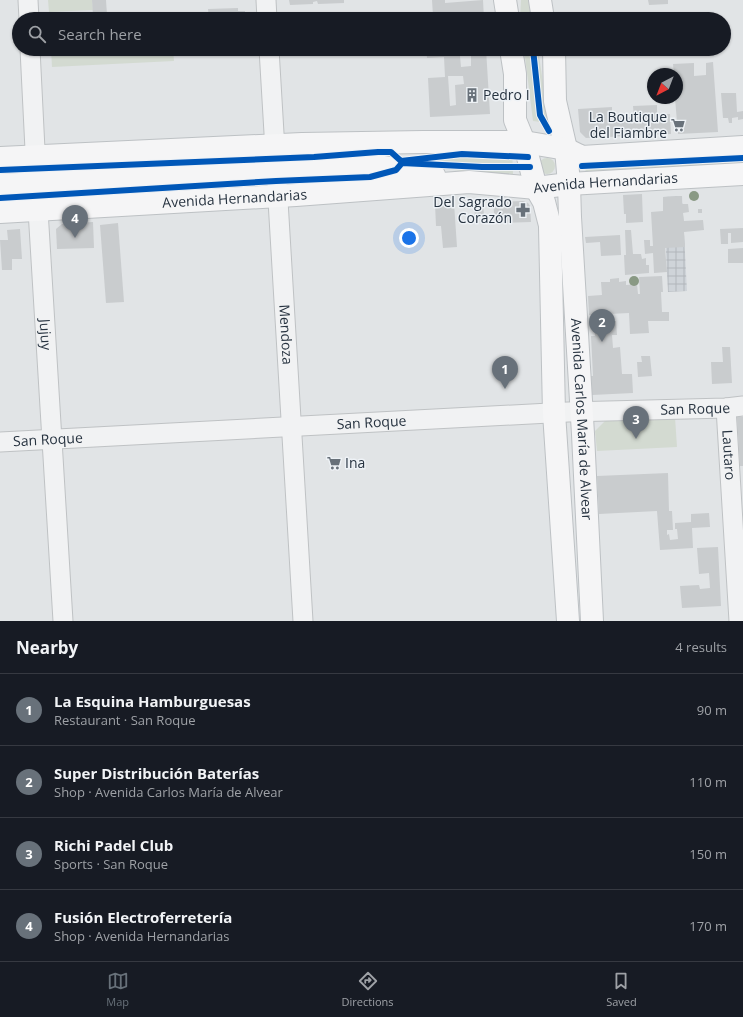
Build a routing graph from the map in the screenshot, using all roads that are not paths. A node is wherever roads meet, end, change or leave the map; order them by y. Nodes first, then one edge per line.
1 (28, 0) edge
2 (266, 0) edge
3 (505, 0) edge
4 (517, 0) edge
5 (540, 0) edge
6 (552, 0) edge
7 (29, 12) edge
8 (267, 12) edge
9 (507, 12) edge
10 (516, 12) edge
11 (542, 12) edge
12 (553, 12) edge
13 (30, 56) edge
14 (269, 56) edge
15 (512, 56) edge
16 (515, 56) edge
17 (549, 56) edge
18 (554, 56) edge
19 (515, 74) junction
20 (555, 101) junction
21 (423, 142) junction
22 (524, 142) junction
23 (275, 145) junction
24 (743, 147) edge
25 (566, 150) junction
26 (36, 156) junction
27 (0, 158) edge
28 (372, 165) junction
29 (276, 170) junction
30 (743, 174) edge
31 (469, 182) junction
32 (37, 183) junction
33 (570, 184) junction
34 (0, 185) edge
35 (536, 188) junction
36 (278, 196) junction
37 (38, 210) junction
38 (0, 212) edge
39 (570, 217) junction
40 (550, 228) junction
41 (562, 271) junction
42 (735, 407) edge
43 (568, 412) junction
44 (292, 428) junction
45 (53, 439) junction
46 (0, 442) edge
47 (63, 621) edge
48 (303, 621) edge
49 (568, 621) edge
50 (577, 621) edge
51 (592, 621) edge
52 (739, 621) edge

1 - 7 street
2 - 8 street
3 - 9 main road
4 - 10 main road
5 - 11 main road
6 - 12 main road
13 - 26 street, Jujuy
14 - 23 street, Mendoza
15 - 19 main road, Avenida Carlos María de Alvear
16 - 19 main road, Avenida Carlos María de Alvear
17 - 20 main road, Avenida Carlos María de Alvear
18 - 20 main road, Avenida Carlos María de Alvear
19 - 22 main road, Avenida Carlos María de Alvear
20 - 25 main road, Avenida Carlos María de Alvear
21 - 22 main road, Avenida Hernandarias
21 - 23 main road, Avenida Hernandarias
21 - 28 main road, Avenida Hernandarias
22 - 25 main road, Avenida Hernandarias
22 - 35 main road, Avenida Carlos María de Alvear
23 - 26 main road, Avenida Hernandarias
23 - 29 street, Mendoza
24 - 25 main road, Avenida Hernandarias
25 - 33 main road, Avenida Carlos María de Alvear
26 - 27 main road, Avenida Hernandarias
26 - 32 street, Jujuy
28 - 29 main road, Avenida Hernandarias
28 - 31 main road, Avenida Hernandarias
29 - 32 main road, Avenida Hernandarias
29 - 36 street, Mendoza
30 - 33 main road, Avenida Hernandarias
31 - 35 main road, Avenida Hernandarias
31 - 36 main road, Avenida Hernandarias
32 - 34 main road, Avenida Hernandarias
32 - 37 street, Jujuy
33 - 35 main road, Avenida Hernandarias
33 - 39 main road, Avenida Carlos María de Alvear
35 - 40 main road, Avenida Carlos María de Alvear
36 - 37 main road, Avenida Hernandarias
36 - 44 street, Mendoza
37 - 38 main road, Avenida Hernandarias
37 - 45 street, Jujuy
39 - 41 main road, Avenida Carlos María de Alvear
39 - 43 main road, Avenida Carlos María de Alvear
40 - 41 main road, Avenida Carlos María de Alvear
40 - 43 main road, Avenida Carlos María de Alvear
41 - 43 main road, Avenida Carlos María de Alvear
42 - 43 street, San Roque
42 - 52 street, Lautaro
43 - 44 street, San Roque
43 - 49 main road, Avenida Carlos María de Alvear
43 - 50 main road, Avenida Carlos María de Alvear
43 - 51 main road, Avenida Carlos María de Alvear
44 - 45 street, San Roque
44 - 48 street, Mendoza
45 - 46 street, San Roque
45 - 47 street, Jujuy

